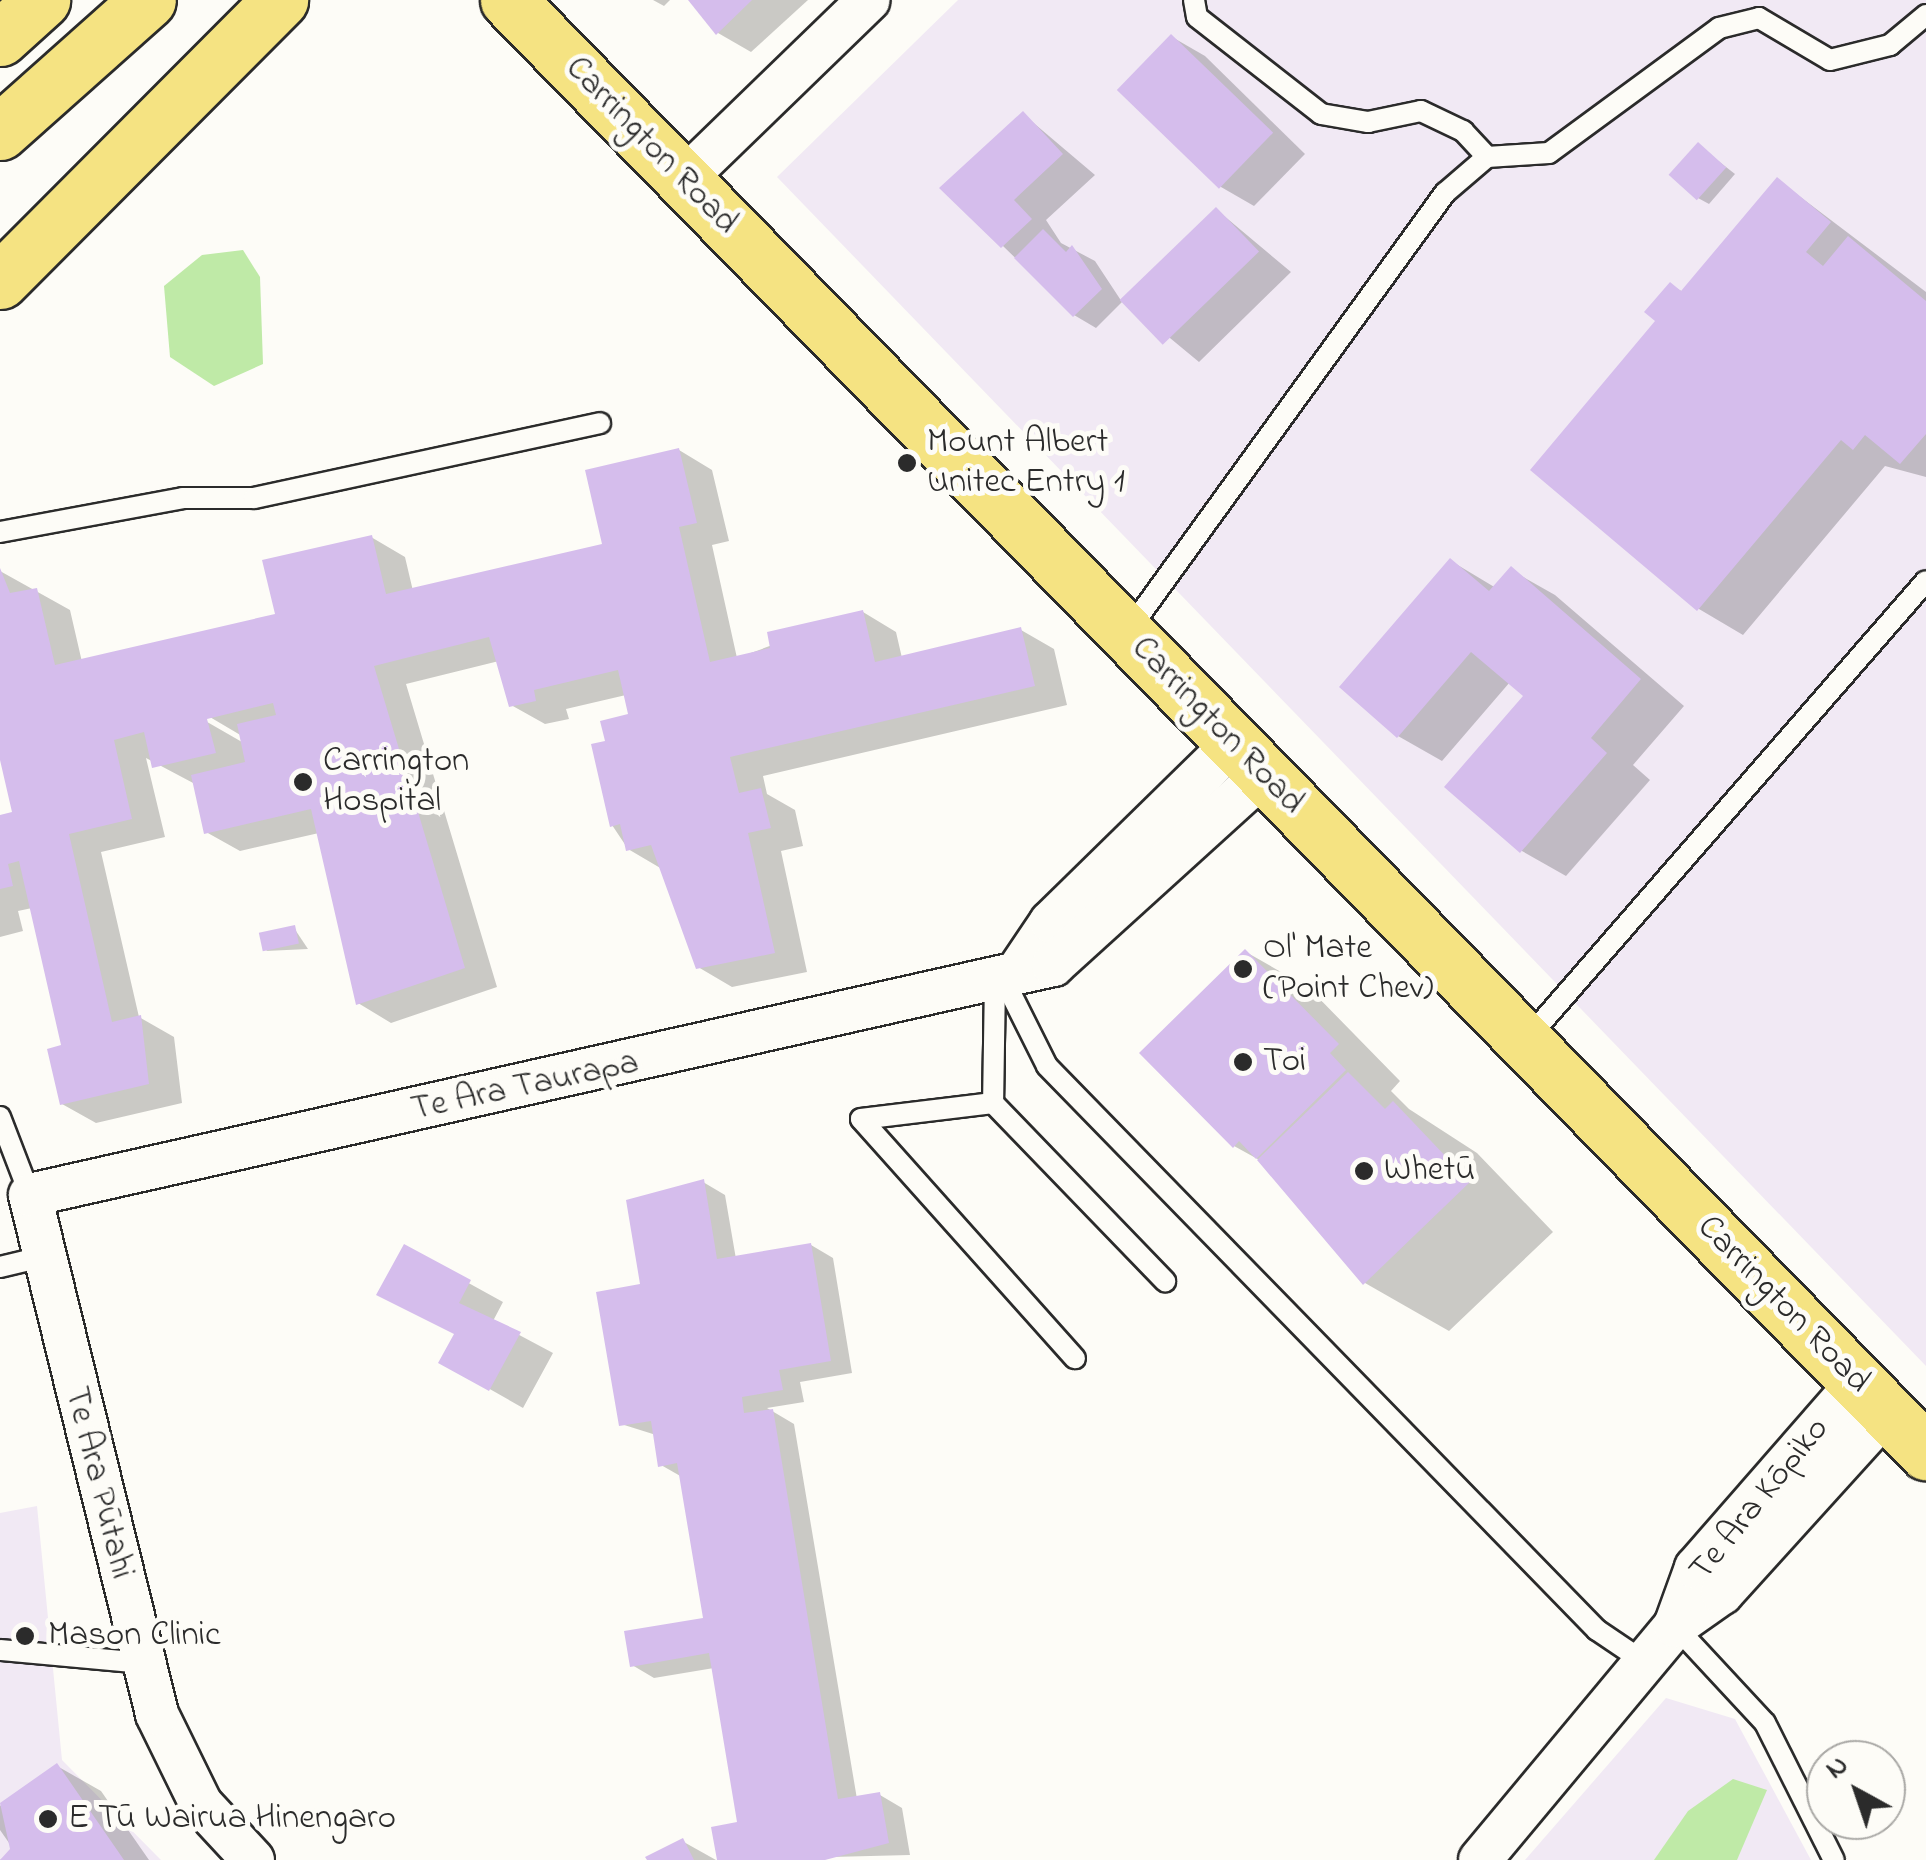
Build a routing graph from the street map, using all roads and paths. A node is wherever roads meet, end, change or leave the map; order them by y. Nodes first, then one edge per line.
1 (42, 0) edge
2 (148, 0) edge
3 (280, 0) edge
4 (508, 0) edge
5 (869, 0) edge
6 (1194, 0) edge
7 (1926, 15) edge
8 (0, 38) edge
9 (43, 92) junction
10 (0, 132) edge
11 (0, 144) edge
12 (1487, 157) junction
13 (684, 179) junction
14 (0, 281) edge
15 (600, 423) dead end
16 (0, 532) edge
17 (1926, 581) edge
18 (1126, 632) junction
19 (1249, 758) junction
20 (1005, 976) junction
21 (1526, 1040) junction
22 (993, 1102) junction
23 (0, 1116) edge
24 (30, 1194) junction
25 (42, 1257) junction
26 (0, 1267) edge
27 (1164, 1282) dead end
28 (1075, 1358) dead end
29 (1872, 1397) junction
30 (1926, 1452) edge
31 (1675, 1626) junction
32 (0, 1650) edge
33 (144, 1663) junction
34 (1646, 1663) junction
35 (253, 1860) edge
36 (1480, 1860) edge
37 (1834, 1860) edge

1 - 8 main road
2 - 9 main road
3 - 14 main road
4 - 13 main road, Carrington Road
5 - 13 street
6 - 12 lane
7 - 12 lane
9 - 10 main road
9 - 11 main road
12 - 18 lane
13 - 18 main road, Carrington Road
15 - 16 lane
17 - 21 lane
18 - 19 main road, Carrington Road
19 - 20 street
19 - 21 main road, Carrington Road
20 - 22 lane
20 - 24 street, Te Ara Taurapa
20 - 34 lane
21 - 29 main road, Carrington Road
22 - 27 lane
22 - 28 lane
23 - 24 lane
24 - 25 street, Te Ara Pūtahi
25 - 26 lane
25 - 33 street, Te Ara Pūtahi
29 - 30 main road, Carrington Road
29 - 31 street, Te Ara Kōpiko
31 - 34 street, Te Ara Kōpiko
31 - 37 lane
32 - 33 lane
33 - 35 street, Te Ara Pūtahi
34 - 36 street, Te Ara Kōpiko

